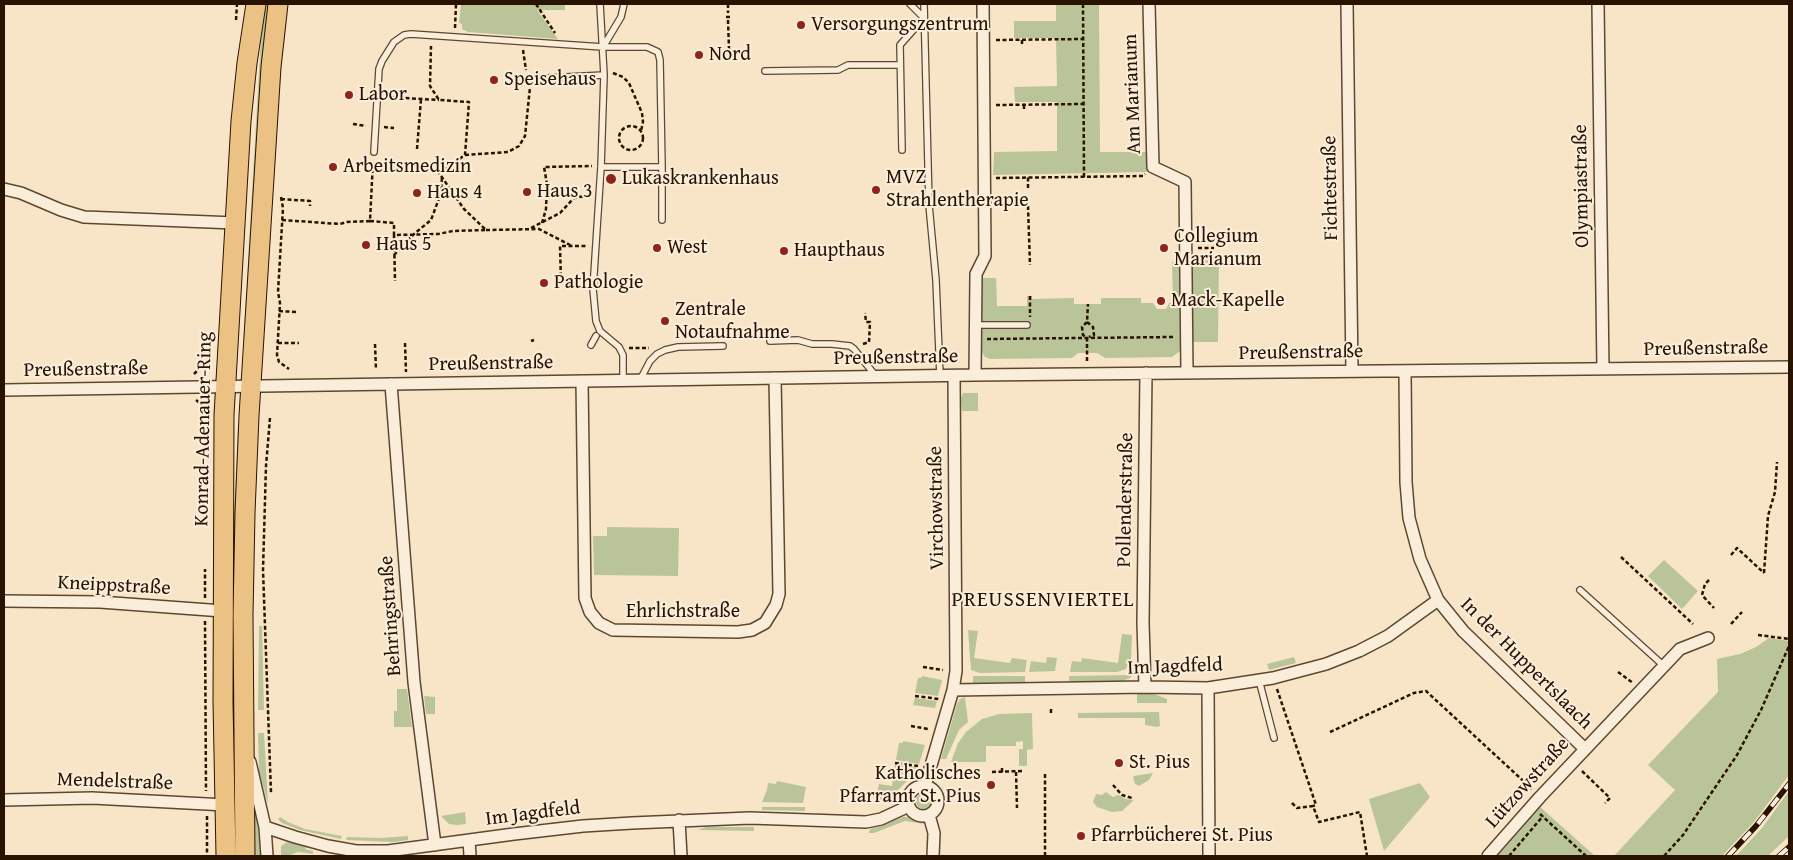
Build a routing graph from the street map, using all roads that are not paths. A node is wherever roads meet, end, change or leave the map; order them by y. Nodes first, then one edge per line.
1 (256, 4) edge
2 (278, 4) edge
3 (600, 4) edge
4 (624, 4) edge
5 (910, 4) edge
6 (924, 4) edge
7 (983, 4) edge
8 (1150, 4) edge
9 (1348, 4) edge
10 (1598, 4) edge
11 (924, 18) junction
12 (603, 47) junction
13 (900, 64) junction
14 (765, 71) dead end
15 (604, 75) junction
16 (528, 79) road end
17 (902, 150) dead end
18 (374, 152) road end
19 (601, 167) junction
20 (662, 167) junction
21 (4, 189) edge
22 (662, 220) dead end
23 (235, 223) junction
24 (976, 325) junction
25 (1027, 325) dead end
26 (596, 336) dead end
27 (770, 341) dead end
28 (591, 345) dead end
29 (722, 346) dead end
30 (1789, 367) edge
31 (1603, 369) junction
32 (1352, 371) junction
33 (1405, 371) junction
34 (1146, 373) junction
35 (1187, 373) junction
36 (976, 375) junction
37 (940, 376) junction
38 (954, 376) junction
39 (876, 377) junction
40 (775, 378) junction
41 (640, 380) junction
42 (582, 381) junction
43 (623, 381) junction
44 (391, 384) junction
45 (225, 386) junction
46 (252, 386) junction
47 (4, 390) edge
48 (1580, 590) dead end
49 (1438, 600) junction
50 (4, 601) edge
51 (223, 611) junction
52 (1708, 638) dead end
53 (1664, 666) junction
54 (1259, 680) junction
55 (1145, 688) junction
56 (1208, 688) junction
57 (953, 690) junction
58 (243, 726) junction
59 (1274, 738) dead end
60 (1585, 749) junction
61 (925, 786) junction
62 (4, 800) edge
63 (226, 805) junction
64 (909, 806) junction
65 (929, 814) junction
66 (679, 820) junction
67 (265, 827) junction
68 (469, 840) junction
69 (435, 845) junction
70 (226, 856) edge
71 (245, 856) edge
72 (267, 856) edge
73 (470, 856) edge
74 (681, 856) edge
75 (933, 856) edge
76 (1209, 856) edge
77 (1488, 856) edge

1 - 23 main road, Konrad-Adenauer-Ring
2 - 46 main road
3 - 12 lane
4 - 12 lane
5 - 11 lane
6 - 11 lane
7 - 24 street
8 - 35 street, Am Marianum
9 - 32 street, Fichtestraße
10 - 31 street, Olympiastraße
11 - 13 lane
11 - 37 lane
12 - 15 lane
12 - 18 lane
12 - 20 lane
13 - 14 lane
13 - 17 lane
15 - 16 lane
15 - 19 lane
19 - 20 lane
19 - 43 lane
20 - 22 lane
21 - 23 street
23 - 45 main road, Konrad-Adenauer-Ring
24 - 25 lane
24 - 36 street
26 - 28 lane
27 - 39 lane
29 - 41 lane
30 - 31 street, Preußenstraße
31 - 33 street, Preußenstraße
32 - 33 street, Preußenstraße
32 - 35 street, Preußenstraße
33 - 49 street, In der Huppertslaach
34 - 35 street, Preußenstraße
34 - 36 street, Preußenstraße
34 - 55 street, Pollenderstraße
36 - 38 street, Preußenstraße
37 - 38 street, Preußenstraße
37 - 39 street, Preußenstraße
38 - 57 street, Virchowstraße
39 - 40 street, Preußenstraße
40 - 41 street, Preußenstraße
40 - 42 street, Ehrlichstraße
41 - 43 street, Preußenstraße
42 - 43 street, Preußenstraße
42 - 44 street, Preußenstraße
44 - 46 street, Preußenstraße
44 - 69 street, Behringstraße
45 - 46 street, Preußenstraße
45 - 47 street, Preußenstraße
45 - 51 main road, Konrad-Adenauer-Ring
46 - 58 main road
48 - 53 lane
49 - 54 street, Im Jagdfeld
49 - 60 street, In der Huppertslaach
50 - 51 street, Kneippstraße
51 - 63 main road, Konrad-Adenauer-Ring
52 - 53 street, Lützowstraße
53 - 60 street, Lützowstraße
54 - 56 street, Im Jagdfeld
54 - 59 lane
55 - 56 street, Im Jagdfeld
55 - 57 street, Im Jagdfeld
56 - 76 street
57 - 61 street, Virchowstraße
58 - 67 street
58 - 71 main road
60 - 77 street, Lützowstraße
61 - 64 street
61 - 65 street
62 - 63 street, Mendelstraße
63 - 70 main road, Konrad-Adenauer-Ring
64 - 65 street
64 - 66 street, Im Jagdfeld
65 - 75 street
66 - 68 street, Im Jagdfeld
66 - 74 street
67 - 69 street, Im Jagdfeld
67 - 72 street
68 - 69 street, Im Jagdfeld
68 - 73 street

